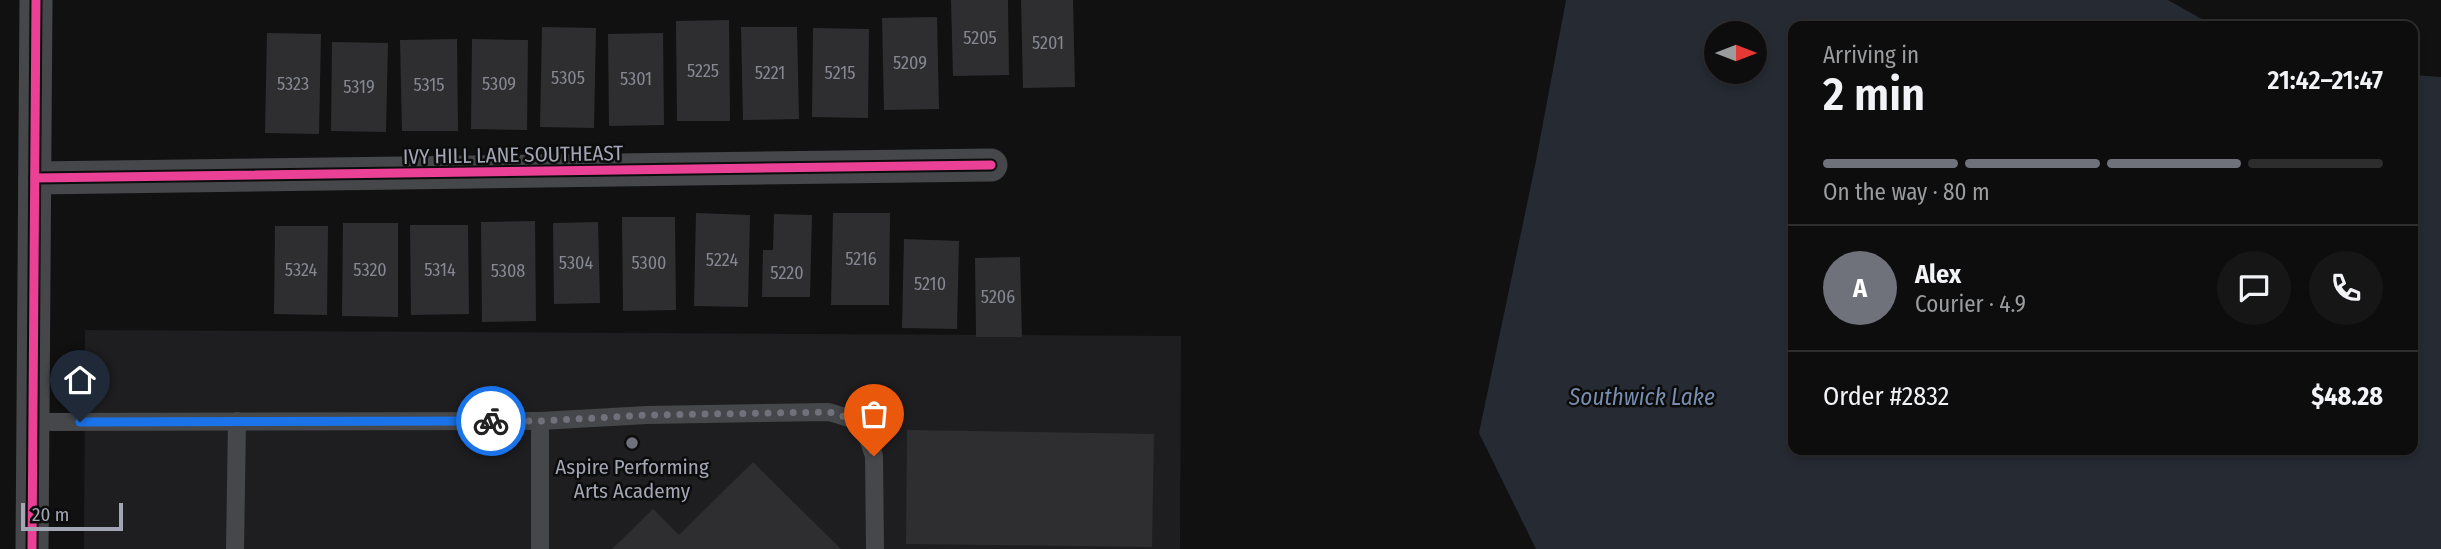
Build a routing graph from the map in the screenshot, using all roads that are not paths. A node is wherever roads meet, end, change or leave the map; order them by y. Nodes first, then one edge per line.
1 (36, 0) edge
2 (991, 165) dead end
3 (35, 178) junction
4 (237, 421) junction
5 (540, 421) junction
6 (33, 422) junction
7 (32, 549) edge
8 (235, 549) edge
9 (540, 549) edge
10 (875, 549) edge

1 - 3 street
2 - 3 street, IVY HILL LANE SOUTHEAST
3 - 6 street
4 - 5 lane
4 - 6 lane
4 - 8 lane
5 - 9 lane
5 - 10 lane
6 - 7 street

